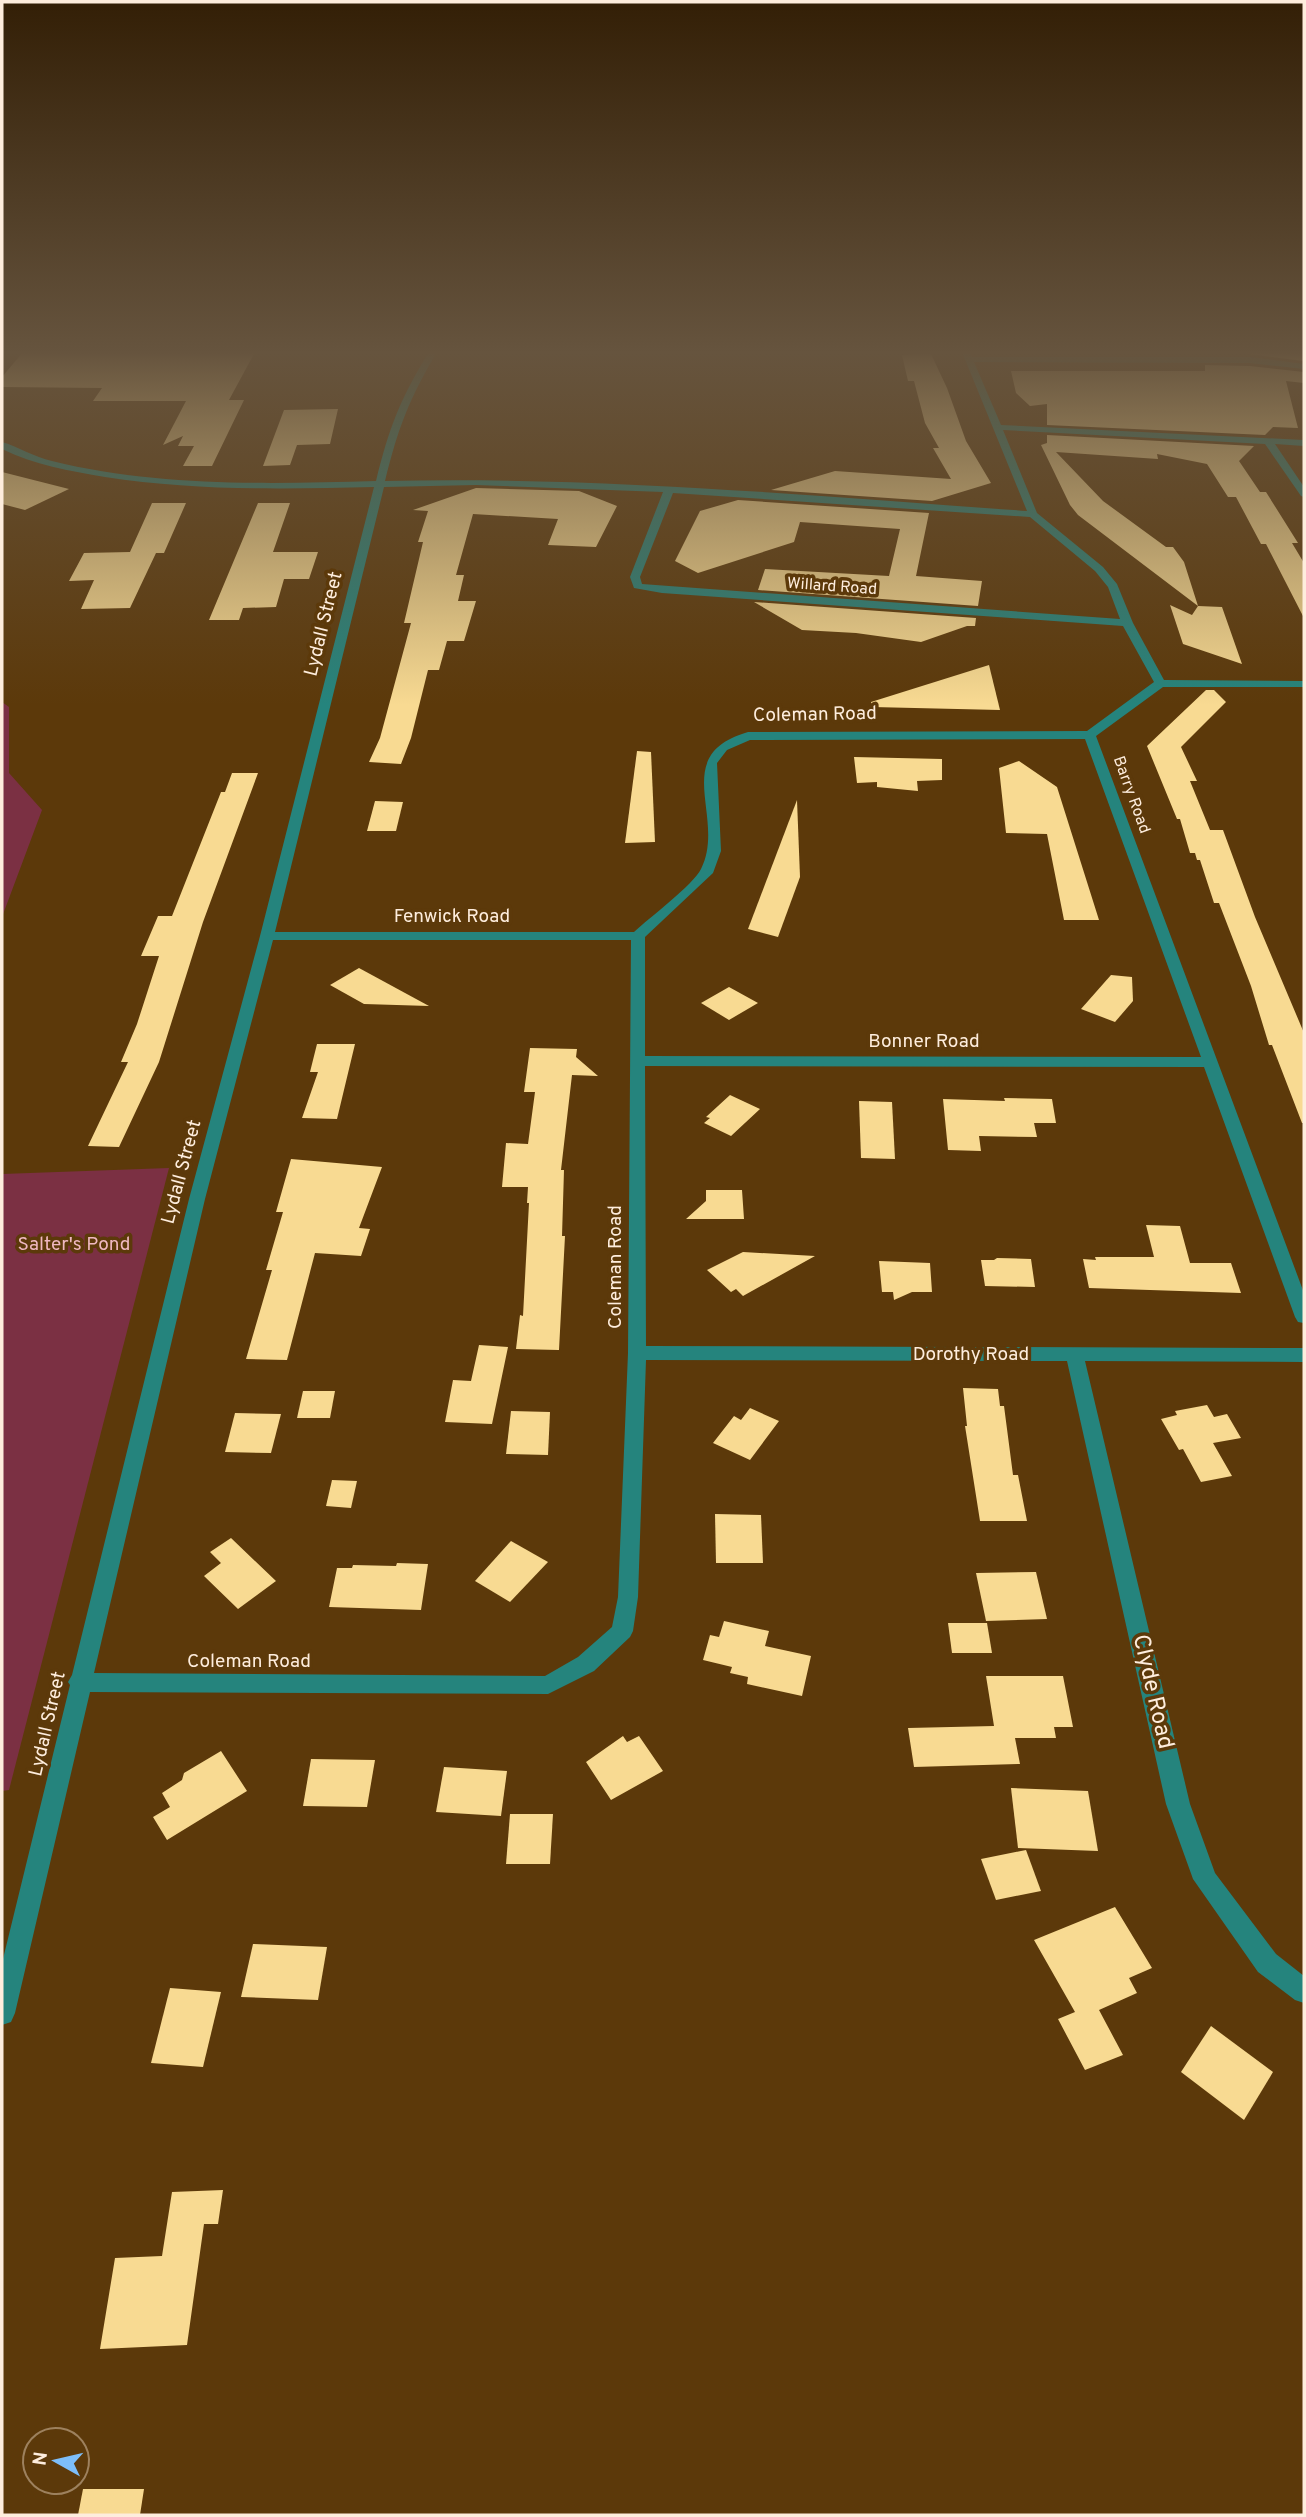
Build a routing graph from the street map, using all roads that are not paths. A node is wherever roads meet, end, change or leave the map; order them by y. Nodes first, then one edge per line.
1 (76, 469) edge
2 (384, 469) edge
3 (1014, 469) edge
4 (1287, 469) edge
5 (380, 483) junction
6 (669, 490) junction
7 (1304, 494) edge
8 (1033, 514) junction
9 (1128, 623) junction
10 (1160, 683) junction
11 (1304, 684) edge
12 (1090, 735) junction
13 (267, 936) junction
14 (638, 936) junction
15 (637, 1061) junction
16 (1211, 1062) junction
17 (1304, 1317) edge
18 (637, 1353) junction
19 (1304, 1354) edge
20 (1075, 1356) junction
21 (79, 1682) junction
22 (1304, 1991) edge
23 (2, 2013) edge

1 - 5 street
2 - 5 street, Lydall Street
3 - 8 street
4 - 7 street
5 - 6 street
5 - 13 street, Lydall Street
6 - 8 street
6 - 9 street, Willard Road
8 - 9 street
9 - 10 street
10 - 11 street
10 - 12 street
12 - 14 street, Coleman Road
12 - 16 street, Barry Road
13 - 14 street, Fenwick Road
13 - 21 street, Lydall Street
14 - 15 street, Coleman Road
15 - 16 street, Bonner Road
15 - 18 street, Coleman Road
16 - 17 street, Barry Road
18 - 20 street, Dorothy Road
18 - 21 street, Coleman Road
19 - 20 street, Dorothy Road
20 - 22 street, Clyde Road
21 - 23 street, Lydall Street

